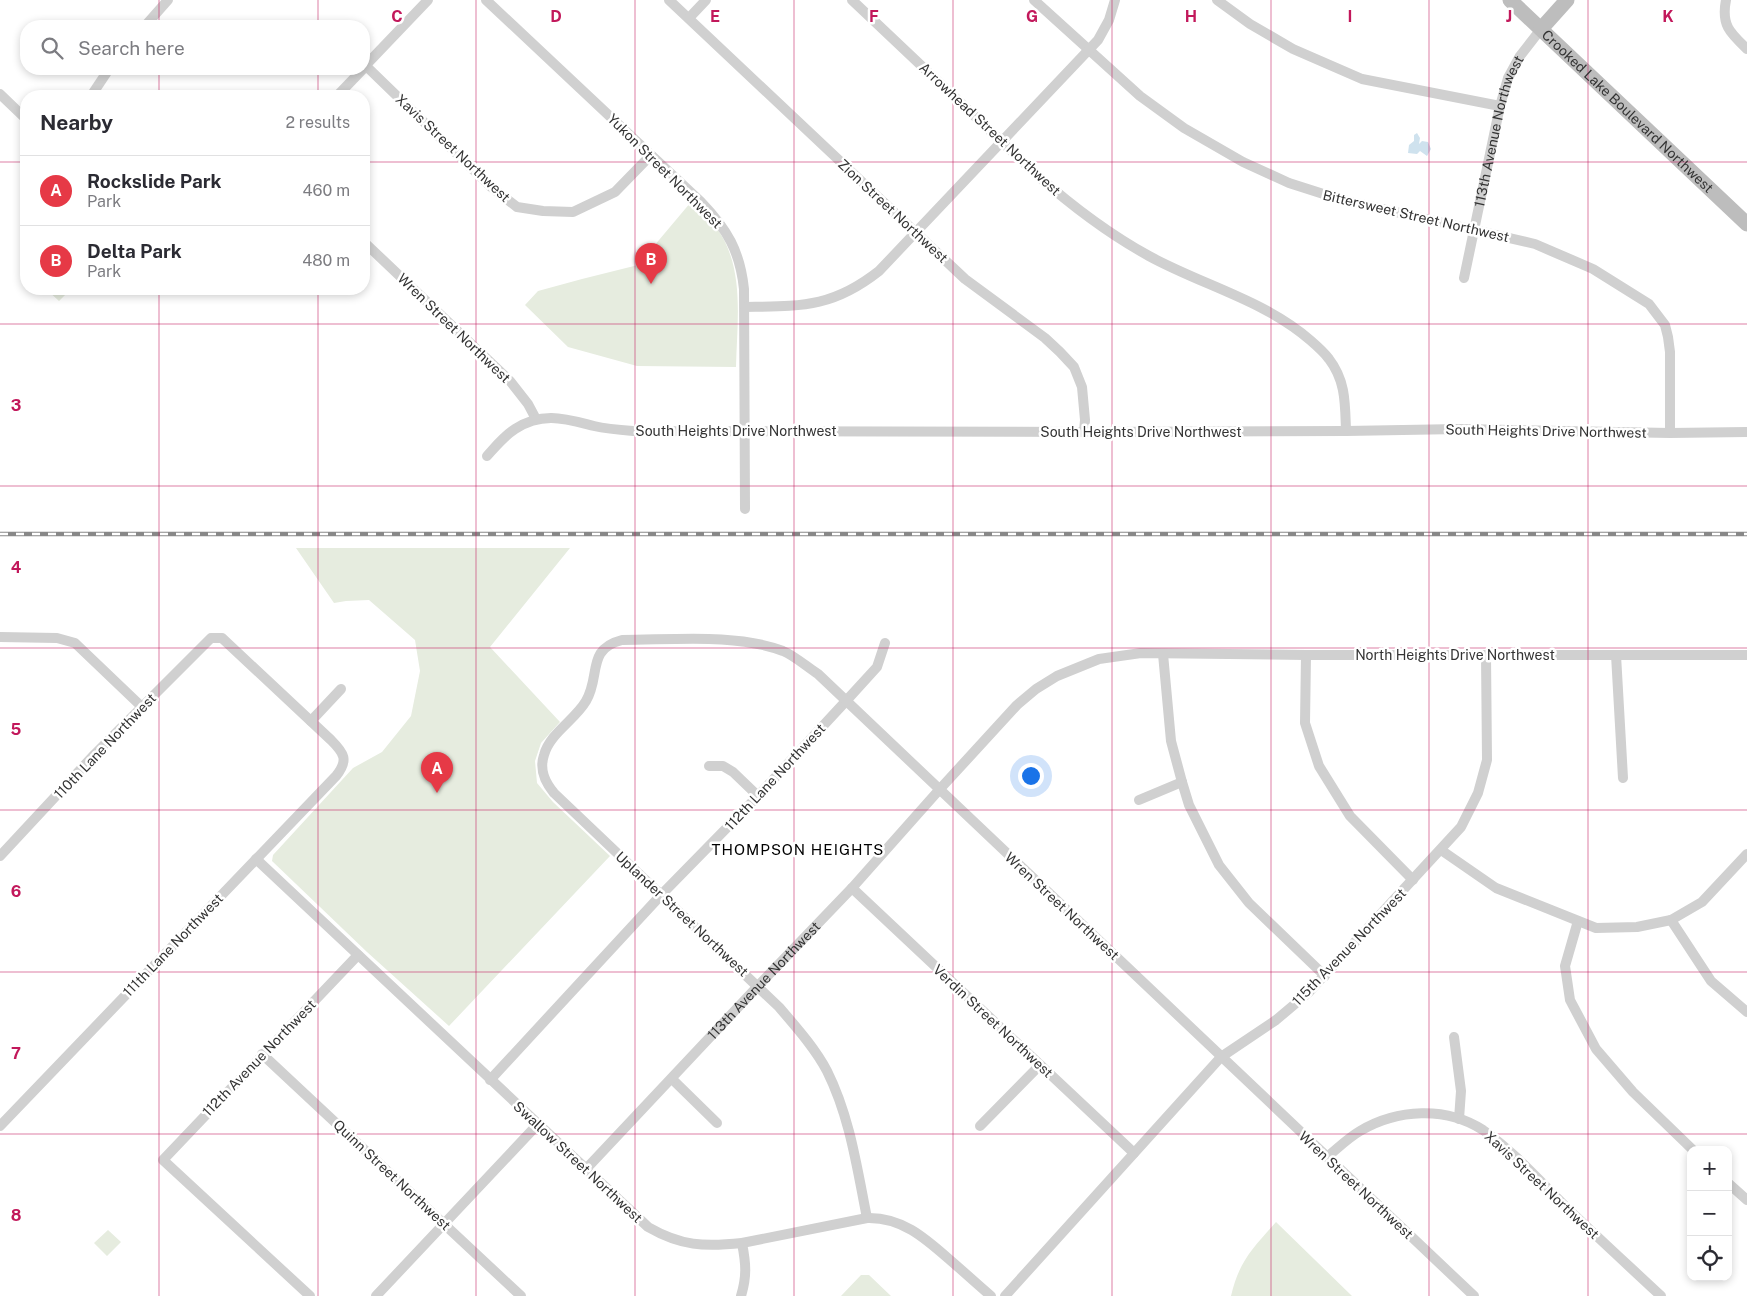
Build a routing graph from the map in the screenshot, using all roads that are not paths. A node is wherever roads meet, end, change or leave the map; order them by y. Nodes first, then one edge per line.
1 (168, 0) edge
2 (428, 0) edge
3 (486, 0) edge
4 (669, 0) edge
5 (706, 0) edge
6 (852, 0) edge
7 (1034, 0) edge
8 (1115, 0) edge
9 (1218, 0) edge
10 (1510, 0) edge
11 (1567, 0) edge
12 (1726, 1) edge
13 (689, 18) junction
14 (150, 20) edge
15 (1541, 29) junction
16 (1747, 49) edge
17 (1088, 51) junction
18 (370, 61) edge
19 (370, 73) edge
20 (105, 75) edge
21 (356, 75) edge
22 (95, 90) edge
23 (342, 90) edge
24 (0, 94) edge
25 (1500, 106) junction
26 (20, 113) edge
27 (1002, 142) junction
28 (651, 155) junction
29 (1747, 224) edge
30 (1474, 229) junction
31 (916, 233) junction
32 (370, 248) edge
33 (1464, 278) dead end
34 (745, 307) junction
35 (536, 419) junction
36 (744, 431) junction
37 (1346, 431) junction
38 (1084, 432) junction
39 (1747, 432) edge
40 (1670, 433) junction
41 (487, 456) dead end
42 (744, 509) dead end
43 (0, 637) edge
44 (885, 643) dead end
45 (600, 653) joint
46 (1162, 654) junction
47 (1306, 655) junction
48 (1486, 655) junction
49 (1616, 655) junction
50 (1747, 655) edge
51 (341, 689) dead end
52 (846, 701) junction
53 (142, 707) junction
54 (311, 721) junction
55 (709, 766) dead end
56 (1623, 778) dead end
57 (1182, 782) junction
58 (939, 790) junction
59 (758, 796) junction
60 (1138, 800) dead end
61 (1441, 850) junction
62 (1747, 854) edge
63 (0, 856) edge
64 (256, 859) junction
65 (1413, 880) junction
66 (852, 888) junction
67 (662, 894) junction
68 (1671, 920) junction
69 (1578, 921) junction
70 (358, 955) junction
71 (1325, 976) junction
72 (758, 986) junction
73 (1747, 1012) edge
74 (1454, 1037) dead end
75 (262, 1054) junction
76 (1221, 1057) junction
77 (1040, 1065) junction
78 (672, 1079) junction
79 (490, 1080) junction
80 (1459, 1120) junction
81 (717, 1122) dead end
82 (538, 1124) junction
83 (0, 1126) edge
84 (980, 1126) dead end
85 (1689, 1146) edge
86 (1134, 1153) junction
87 (1327, 1157) junction
88 (586, 1169) junction
89 (1732, 1187) edge
90 (1747, 1200) edge
91 (867, 1218) junction
92 (444, 1224) junction
93 (742, 1244) junction
94 (310, 1296) edge
95 (376, 1296) edge
96 (521, 1296) edge
97 (741, 1296) edge
98 (991, 1296) edge
99 (1005, 1296) edge
100 (1474, 1296) edge
101 (1661, 1296) edge

1 - 14 street
2 - 18 street
3 - 28 street, Yukon Street Northwest
4 - 13 street, Zion Street Northwest
5 - 13 street
6 - 27 street, Arrowhead Street Northwest
7 - 17 street, Bittersweet Street Northwest
8 - 17 street
9 - 25 street
10 - 15 street, Crooked Lake Boulevard Northwest
11 - 15 street, 113th Avenue Northwest
12 - 16 street
13 - 31 street, Zion Street Northwest
15 - 25 street, 113th Avenue Northwest
15 - 29 street, Crooked Lake Boulevard Northwest
17 - 27 street
17 - 30 street, Bittersweet Street Northwest
19 - 28 street, Xavis Street Northwest
20 - 22 street
21 - 23 street
24 - 26 street
25 - 30 street, 113th Avenue Northwest
27 - 31 street
27 - 37 street, Arrowhead Street Northwest
28 - 34 street, Yukon Street Northwest
30 - 33 street, 113th Avenue Northwest
30 - 40 street, Bittersweet Street Northwest
31 - 34 street
31 - 38 street, Zion Street Northwest
32 - 35 street, Wren Street Northwest
34 - 36 street, Yukon Street Northwest
35 - 36 street, South Heights Drive Northwest
35 - 41 street
36 - 38 street, South Heights Drive Northwest
36 - 42 street, Yukon Street Northwest
37 - 38 street, South Heights Drive Northwest
37 - 40 street, South Heights Drive Northwest
39 - 40 street, South Heights Drive Northwest
43 - 53 street
44 - 52 street, 112th Lane Northwest
45 - 52 street, Wren Street Northwest
45 - 67 street, Uplander Street Northwest
46 - 47 street, North Heights Drive Northwest
46 - 57 street
46 - 58 street, North Heights Drive Northwest
47 - 48 street, North Heights Drive Northwest
47 - 65 street
48 - 49 street, North Heights Drive Northwest
48 - 61 street, 115th Avenue Northwest
49 - 50 street, North Heights Drive Northwest
49 - 56 street
51 - 54 street
52 - 58 street, Wren Street Northwest
52 - 59 street, 112th Lane Northwest
53 - 54 street, 110th Lane Northwest
53 - 63 street, 110th Lane Northwest
54 - 64 street, 111th Lane Northwest
55 - 59 street
57 - 60 street
57 - 71 street
58 - 66 street, 113th Avenue Northwest
58 - 76 street, Wren Street Northwest
59 - 67 street, 112th Lane Northwest
61 - 65 street, 115th Avenue Northwest
61 - 69 street
62 - 68 street
64 - 70 street, Swallow Street Northwest
64 - 83 street, 111th Lane Northwest
65 - 71 street, 115th Avenue Northwest
66 - 72 street, 113th Avenue Northwest
66 - 77 street, Verdin Street Northwest
67 - 72 street, Uplander Street Northwest
67 - 79 street, 112th Lane Northwest
68 - 69 street
68 - 73 street
69 - 85 street
70 - 75 street, 112th Avenue Northwest
70 - 79 street, Swallow Street Northwest
71 - 76 street, 115th Avenue Northwest
72 - 78 street, 113th Avenue Northwest
72 - 91 street, Uplander Street Northwest
74 - 80 street
75 - 92 street, Quinn Street Northwest
75 - 94 street, 112th Avenue Northwest
76 - 86 street, 115th Avenue Northwest
76 - 87 street, Wren Street Northwest
77 - 84 street
77 - 86 street, Verdin Street Northwest
78 - 81 street
78 - 88 street, 113th Avenue Northwest
79 - 82 street, Swallow Street Northwest
80 - 87 street, Xavis Street Northwest
80 - 101 street, Xavis Street Northwest
82 - 88 street, Swallow Street Northwest
82 - 92 street
86 - 99 street, 115th Avenue Northwest
87 - 100 street, Wren Street Northwest
88 - 93 street, Swallow Street Northwest
89 - 90 street
91 - 93 street, Swallow Street Northwest
91 - 98 street, Swallow Street Northwest
92 - 95 street
92 - 96 street, Quinn Street Northwest
93 - 97 street

